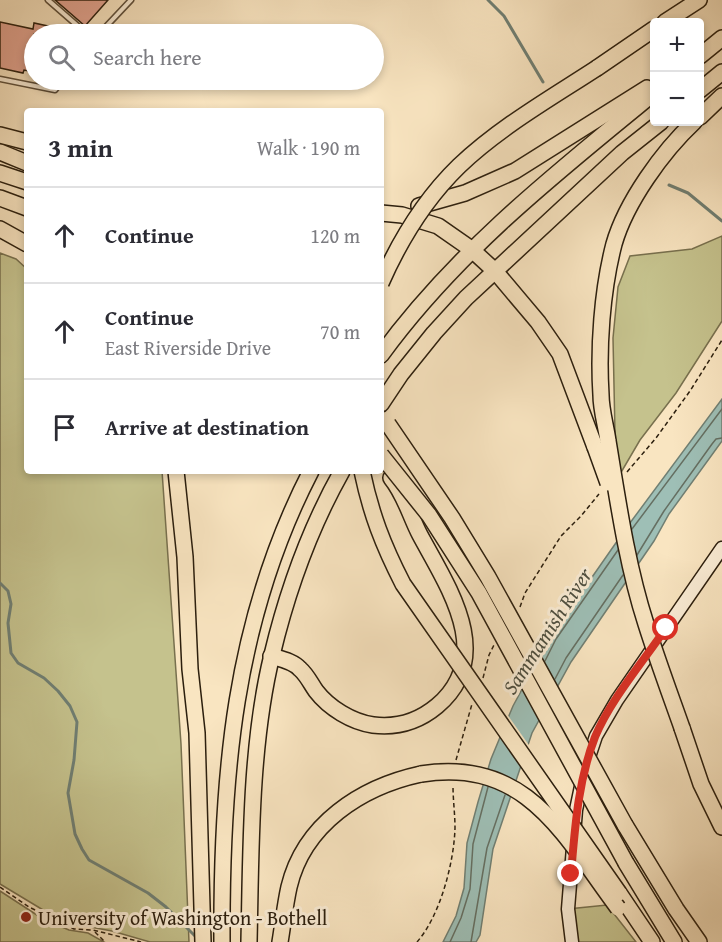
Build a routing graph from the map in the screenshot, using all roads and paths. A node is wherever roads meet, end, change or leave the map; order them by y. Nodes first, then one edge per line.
1 (48, 0) edge
2 (131, 0) edge
3 (699, 0) edge
4 (671, 18) edge
5 (76, 24) edge
6 (108, 24) edge
7 (650, 32) edge
8 (722, 37) edge
9 (704, 50) edge
10 (722, 72) edge
11 (0, 79) edge
12 (24, 84) edge
13 (650, 86) edge
14 (704, 86) edge
15 (650, 96) edge
16 (722, 96) edge
17 (704, 112) edge
18 (656, 126) edge
19 (690, 126) edge
20 (0, 135) edge
21 (24, 141) edge
22 (0, 152) edge
23 (24, 162) edge
24 (0, 165) edge
25 (0, 173) edge
26 (24, 174) edge
27 (24, 181) edge
28 (0, 189) edge
29 (0, 198) edge
30 (24, 199) edge
31 (24, 207) edge
32 (384, 212) edge
33 (384, 212) edge
34 (0, 230) edge
35 (24, 242) edge
36 (471, 249) junction
37 (495, 271) junction
38 (384, 276) edge
39 (722, 340) edge
40 (384, 351) edge
41 (384, 400) edge
42 (384, 421) edge
43 (384, 437) edge
44 (602, 444) junction
45 (384, 459) edge
46 (384, 470) edge
47 (626, 472) dead end
48 (176, 474) edge
49 (310, 474) edge
50 (341, 474) edge
51 (363, 474) edge
52 (401, 491) junction
53 (722, 548) edge
54 (271, 656) junction
55 (623, 827) junction
56 (722, 827) edge
57 (452, 855) dead end
58 (623, 864) junction
59 (0, 887) edge
60 (619, 900) junction
61 (93, 930) junction
62 (249, 941) edge
63 (105, 942) edge
64 (141, 942) edge
65 (203, 942) edge
66 (222, 942) edge
67 (280, 942) edge
68 (417, 942) edge
69 (572, 942) edge
70 (643, 942) edge
71 (652, 942) edge
72 (666, 942) edge
73 (674, 942) edge
74 (688, 942) edge
75 (699, 942) edge

1 - 5 lane
2 - 6 lane
3 - 4 highway
7 - 38 highway, bridge
8 - 9 highway
10 - 14 highway
11 - 12 lane
13 - 32 highway
15 - 36 highway
16 - 17 highway
18 - 37 highway
19 - 44 highway
20 - 21 highway
22 - 23 highway
24 - 26 highway
25 - 27 highway
28 - 30 highway
29 - 31 highway
33 - 36 highway
34 - 35 highway
36 - 37 highway
36 - 40 highway
37 - 41 highway
37 - 44 highway
39 - 47 path
42 - 55 highway, bridge
43 - 55 highway
44 - 56 highway, bridge
45 - 58 highway, bridge
46 - 52 highway
48 - 65 highway
49 - 66 highway
50 - 54 highway
51 - 60 highway, bridge
52 - 54 highway
52 - 58 highway
53 - 69 main road
54 - 62 highway
55 - 74 highway
55 - 75 highway
57 - 68 path
58 - 72 highway
58 - 73 highway
59 - 61 path
60 - 67 highway, bridge
60 - 70 highway
60 - 71 highway
61 - 63 path
61 - 64 path

